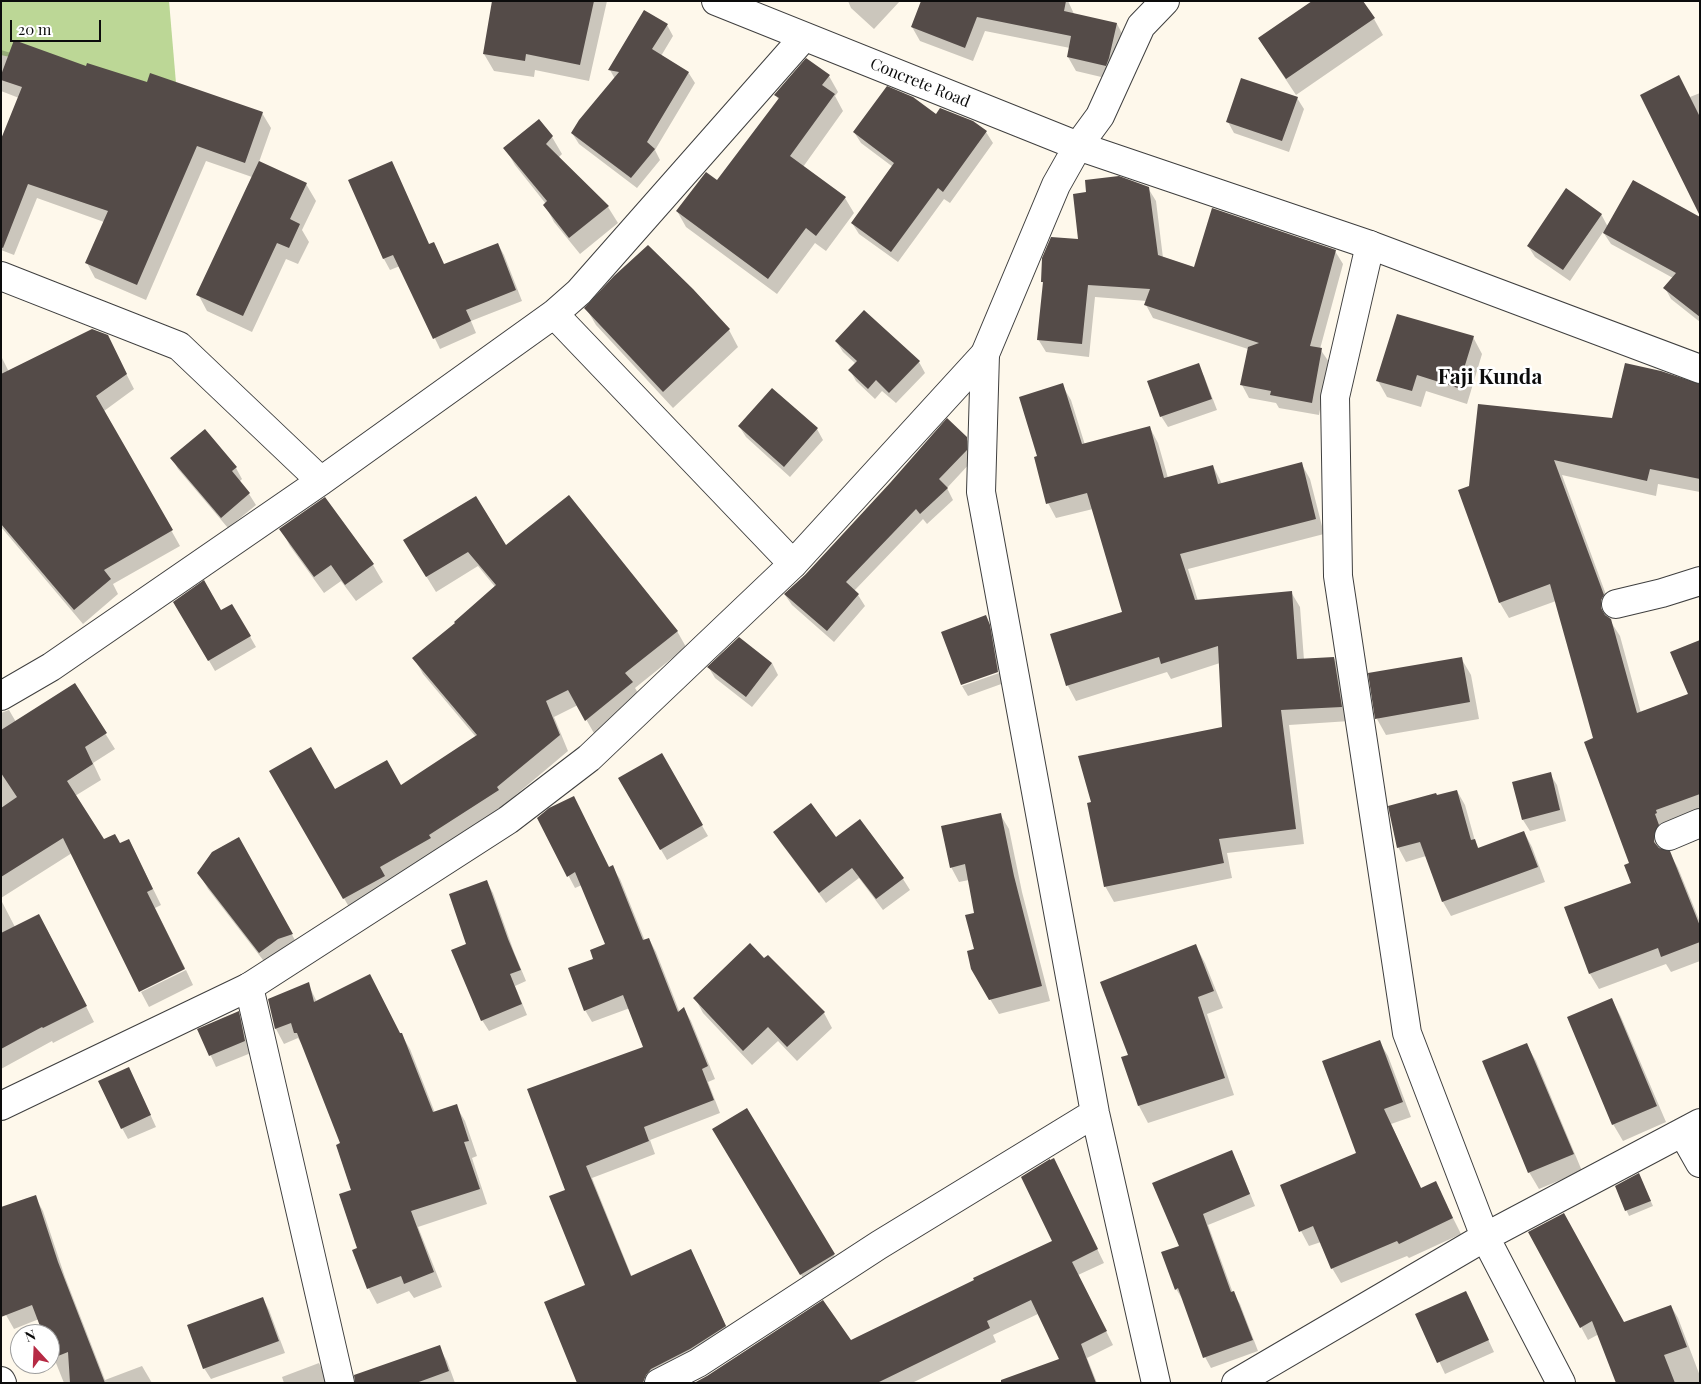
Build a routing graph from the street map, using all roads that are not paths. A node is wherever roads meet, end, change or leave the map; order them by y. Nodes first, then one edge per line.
1 (716, 1) edge
2 (1165, 1) edge
3 (1143, 14) edge
4 (804, 37) junction
5 (1078, 146) junction
6 (1370, 245) junction
7 (1, 276) edge
8 (554, 314) junction
9 (985, 354) junction
10 (1698, 366) edge
11 (321, 481) junction
12 (793, 564) junction
13 (1700, 581) edge
14 (1616, 604) dead end
15 (1, 696) edge
16 (1700, 823) edge
17 (1669, 836) dead end
18 (249, 987) junction
19 (1, 1106) edge
20 (1095, 1113) junction
21 (1692, 1128) edge
22 (1700, 1163) edge
23 (1485, 1237) junction
24 (340, 1383) edge
25 (659, 1383) edge
26 (1156, 1383) edge
27 (1236, 1383) edge
28 (1561, 1383) edge

1 - 4 street, Concrete Road
2 - 3 street
3 - 5 street
4 - 5 street, Concrete Road
4 - 8 street
5 - 6 street, Concrete Road
5 - 9 street
6 - 10 street, Concrete Road
6 - 23 street
7 - 11 street
8 - 11 street
8 - 12 street
9 - 12 street
9 - 20 street
11 - 15 street
12 - 18 street
13 - 14 street
16 - 17 street
18 - 19 street
18 - 24 street
20 - 25 street
20 - 26 street
21 - 22 street
21 - 23 street
23 - 27 street
23 - 28 street

